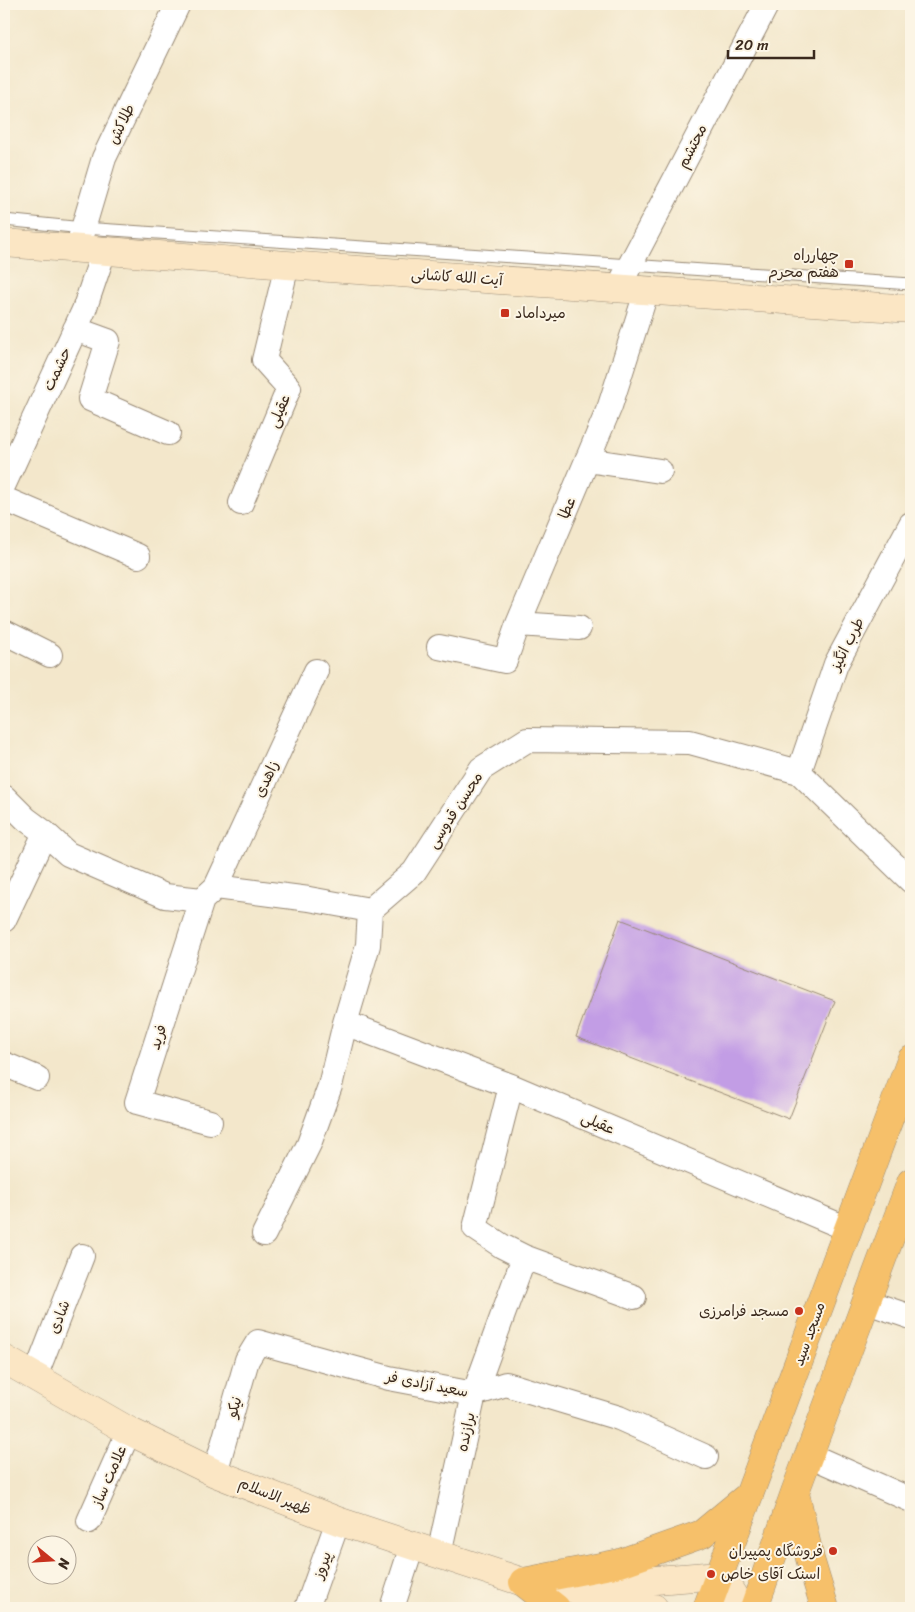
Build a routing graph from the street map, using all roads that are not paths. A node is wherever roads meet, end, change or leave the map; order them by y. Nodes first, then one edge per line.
1 (178, 4) edge
2 (767, 4) edge
3 (4, 220) edge
4 (88, 242) junction
5 (4, 243) edge
6 (287, 265) junction
7 (631, 265) junction
8 (911, 284) edge
9 (618, 288) junction
10 (647, 290) junction
11 (911, 309) edge
12 (75, 330) junction
13 (168, 433) dead end
14 (587, 460) junction
15 (660, 471) dead end
16 (4, 484) edge
17 (4, 499) edge
18 (241, 502) dead end
19 (911, 524) edge
20 (138, 556) dead end
21 (518, 624) junction
22 (579, 628) dead end
23 (4, 632) edge
24 (439, 647) dead end
25 (50, 655) dead end
26 (316, 671) dead end
27 (799, 772) junction
28 (4, 797) edge
29 (45, 833) junction
30 (911, 881) edge
31 (209, 893) junction
32 (370, 910) junction
33 (4, 920) edge
34 (345, 1023) junction
35 (911, 1060) edge
36 (4, 1064) edge
37 (37, 1078) dead end
38 (511, 1086) junction
39 (210, 1122) dead end
40 (909, 1195) edge
41 (848, 1228) junction
42 (264, 1234) dead end
43 (82, 1256) dead end
44 (524, 1257) junction
45 (634, 1297) dead end
46 (867, 1302) junction
47 (911, 1317) edge
48 (258, 1342) joint
49 (4, 1359) edge
50 (35, 1377) junction
51 (474, 1394) junction
52 (129, 1431) junction
53 (706, 1456) dead end
54 (809, 1456) junction
55 (215, 1472) junction
56 (796, 1492) junction
57 (748, 1496) junction
58 (911, 1500) edge
59 (89, 1521) dead end
60 (338, 1521) junction
61 (412, 1546) junction
62 (439, 1554) junction
63 (720, 1575) junction
64 (523, 1582) junction
65 (560, 1598) edge
66 (307, 1608) edge
67 (392, 1608) edge
68 (654, 1608) edge
69 (707, 1608) edge
70 (742, 1608) edge
71 (754, 1608) edge
72 (825, 1608) edge

1 - 4 street, طلاکش
2 - 7 street, محتشم
3 - 4 lane, آیت الله کاشانی
4 - 5 main road, آیت الله کاشانی
4 - 6 main road, آیت الله کاشانی
4 - 7 lane, آیت الله کاشانی
4 - 12 street, حشمت
6 - 9 main road, آیت الله کاشانی
6 - 18 street, عقیلی
7 - 8 lane, آیت الله کاشانی
7 - 9 street, محتشم
9 - 10 main road, آیت الله کاشانی
10 - 11 main road, آیت الله کاشانی
10 - 14 street, عطا
12 - 13 street
12 - 16 street, حشمت
14 - 15 street
14 - 21 street, عطا
17 - 20 street
19 - 27 street, طرب انگیز
21 - 22 street
21 - 24 street, عطا
23 - 25 street
26 - 31 street, زاهدی
27 - 30 street, محسن قدوسی
27 - 32 street, محسن قدوسی
28 - 29 street
29 - 31 street
29 - 33 street
31 - 32 street
31 - 39 street, فرید
32 - 34 street
34 - 38 street, عقیلی
34 - 42 street
35 - 41 main road, مسجد سید
36 - 37 street
38 - 41 street, عقیلی
38 - 44 street
40 - 46 main road
41 - 57 main road, مسجد سید
43 - 50 street, شادی
44 - 45 street
44 - 51 street, برازنده
46 - 47 street
46 - 54 main road
48 - 51 street, سعید آزادی فر
48 - 55 street, نیکو
49 - 50 main road, ظهیر الاسلام
50 - 52 main road, ظهیر الاسلام
51 - 53 street, سعید آزادی فر
51 - 62 street, برازنده
52 - 55 main road, ظهیر الاسلام
52 - 59 street, علامت ساز
54 - 56 main road
54 - 58 street
55 - 60 main road, ظهیر الاسلام
56 - 71 main road
56 - 72 main road
57 - 63 main road, مسجد سید
57 - 64 main road
60 - 61 main road, ظهیر الاسلام
60 - 66 street, پیروز
61 - 62 main road, ظهیر الاسلام
61 - 67 street
62 - 64 main road, ظهیر الاسلام
63 - 65 main road
63 - 69 main road, مسجد سید
63 - 70 main road
64 - 65 main road
65 - 68 main road

